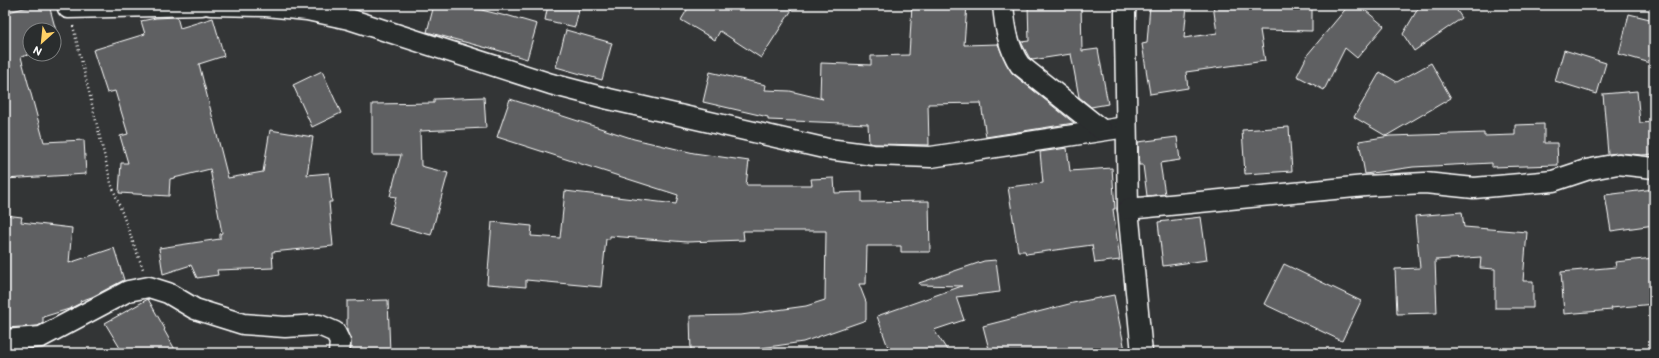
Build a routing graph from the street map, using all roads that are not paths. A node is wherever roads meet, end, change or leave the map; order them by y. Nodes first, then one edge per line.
1 (202, 5) edge
2 (210, 5) edge
3 (1003, 5) edge
4 (1126, 5) edge
5 (68, 8) road end
6 (1126, 127) junction
7 (1102, 130) junction
8 (1654, 168) edge
9 (1128, 209) junction
10 (5, 340) edge
11 (340, 353) edge
12 (1142, 353) edge

1 - 5 street
2 - 7 street
3 - 7 street
4 - 6 street
6 - 7 street
6 - 9 street
8 - 9 street
9 - 12 street
10 - 11 street

